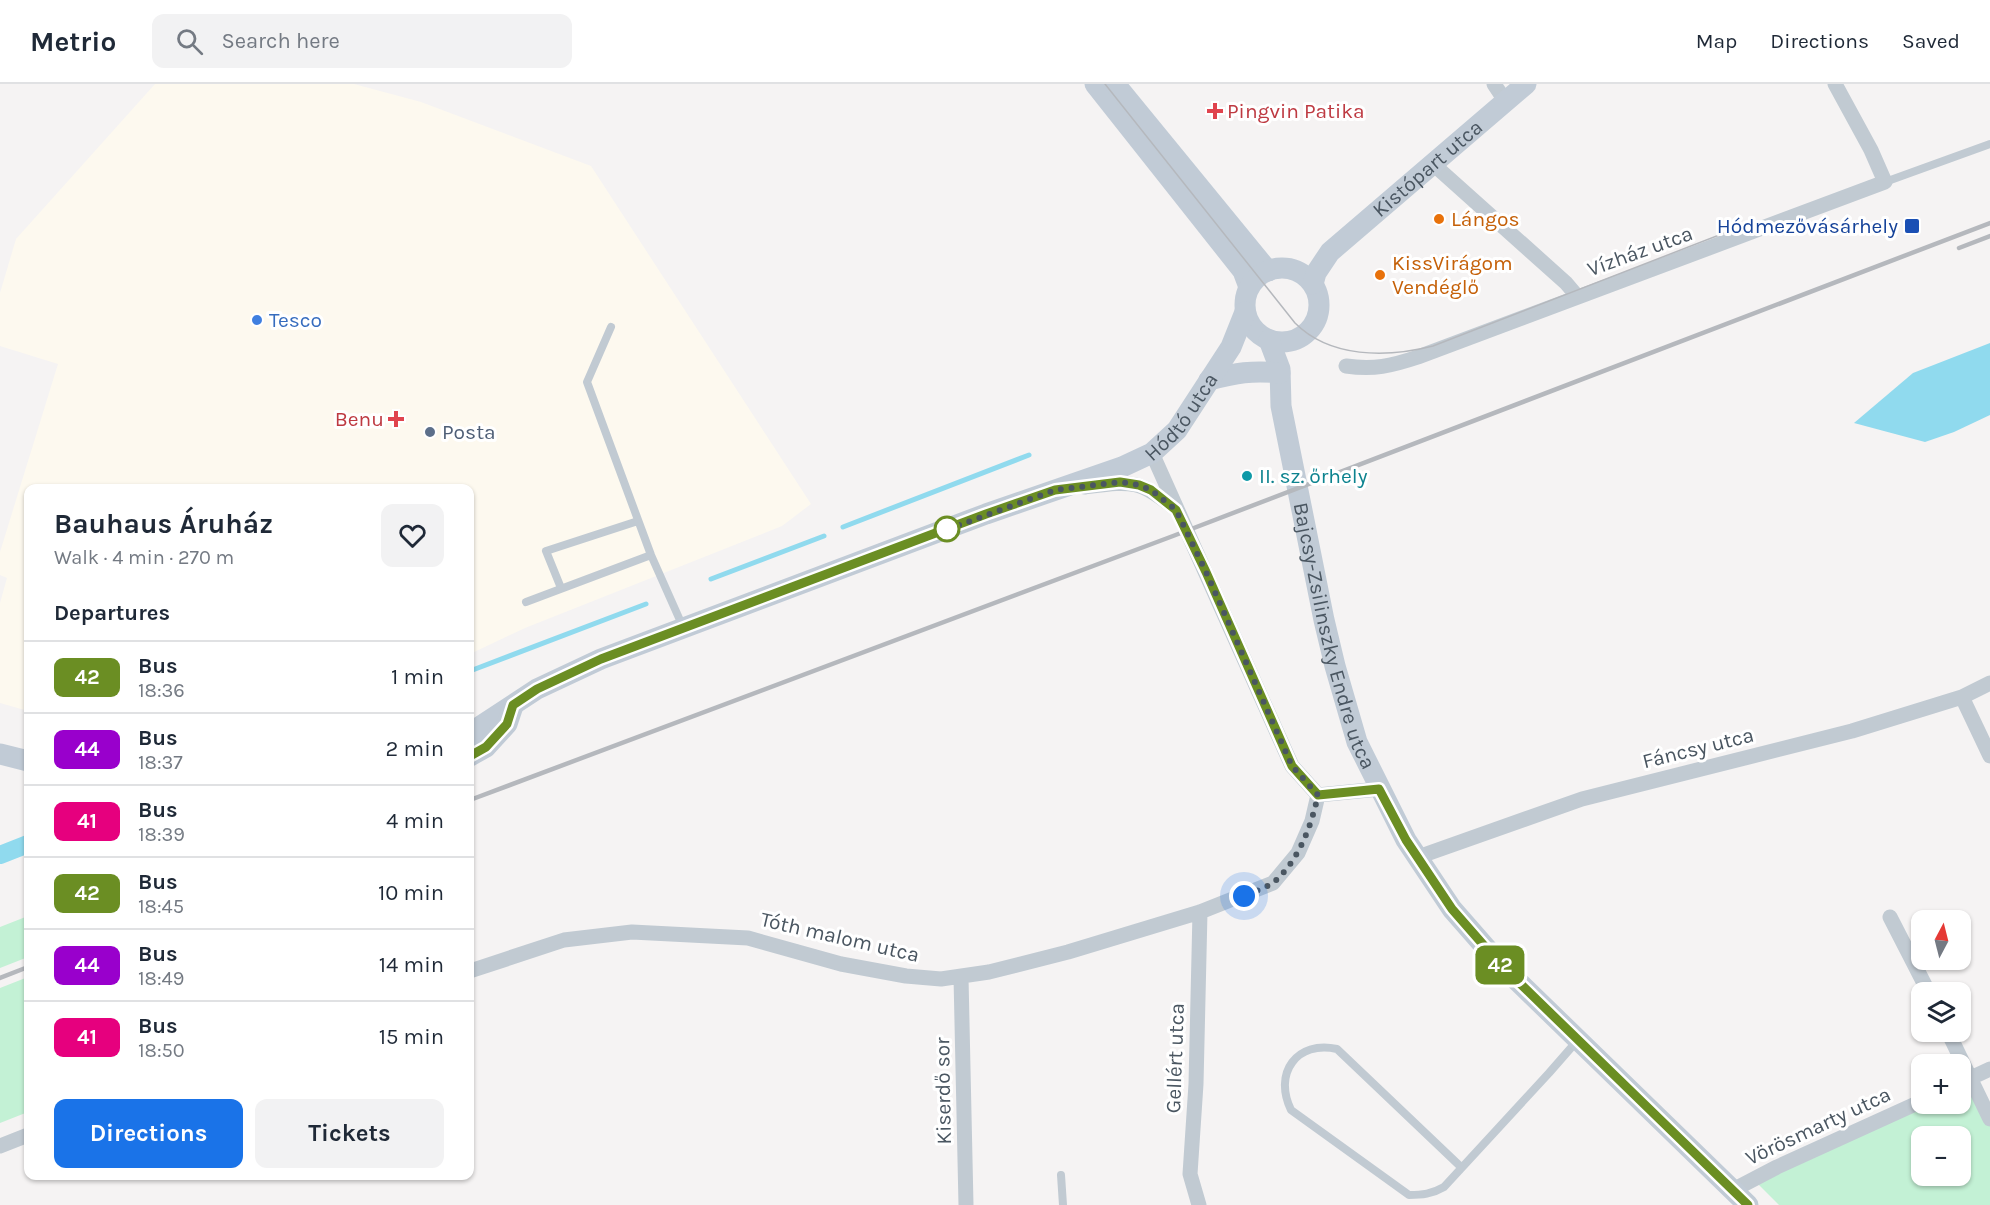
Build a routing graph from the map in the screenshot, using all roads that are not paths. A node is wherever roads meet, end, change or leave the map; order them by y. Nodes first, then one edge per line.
1 (1095, 84) edge
2 (1115, 84) edge
3 (1494, 84) edge
4 (1526, 84) edge
5 (1835, 84) edge
6 (1506, 102) junction
7 (1990, 144) edge
8 (1433, 164) junction
9 (1885, 182) junction
10 (1330, 252) junction
11 (1290, 270) junction
12 (1268, 271) junction
13 (1313, 284) junction
14 (1249, 287) junction
15 (1577, 296) junction
16 (1245, 312) junction
17 (611, 327) dead end
18 (1269, 340) junction
19 (1294, 340) junction
20 (1346, 366) dead end
21 (1280, 371) junction
22 (1209, 380) junction
23 (1152, 453) junction
24 (1055, 490) junction
25 (1176, 510) junction
26 (638, 521) junction
27 (651, 555) junction
28 (561, 588) junction
29 (526, 602) dead end
30 (684, 629) junction
31 (1990, 683) edge
32 (1962, 697) junction
33 (513, 705) junction
34 (474, 730) edge
35 (0, 754) edge
36 (474, 754) edge
37 (1990, 756) edge
38 (24, 760) edge
39 (1379, 789) junction
40 (1318, 795) junction
41 (1418, 857) junction
42 (1200, 912) junction
43 (1890, 917) dead end
44 (474, 970) edge
45 (961, 976) junction
46 (1923, 982) edge
47 (1578, 1040) junction
48 (1990, 1069) edge
49 (1971, 1078) edge
50 (1971, 1088) edge
51 (1911, 1106) edge
52 (1990, 1119) edge
53 (24, 1137) edge
54 (0, 1146) edge
55 (1461, 1167) junction
56 (1061, 1175) dead end
57 (1732, 1190) junction
58 (966, 1205) edge
59 (1063, 1205) edge
60 (1199, 1205) edge
61 (1748, 1205) edge

1 - 14 street
2 - 12 street
3 - 6 street
4 - 6 street, Kistópart utca
5 - 9 street
6 - 8 street, Kistópart utca
7 - 9 lane
8 - 10 street, Kistópart utca
8 - 15 street, Vízház utca
9 - 15 street, Vízház utca
10 - 11 street, Kistópart utca
10 - 13 street, Kistópart utca
11 - 12 street
11 - 13 street
12 - 14 street
13 - 19 street
14 - 16 street
15 - 20 street, Vízház utca
16 - 18 street
16 - 22 street, Hódtó utca
17 - 26 lane
18 - 19 street
18 - 21 street, Bajcsy-Zsilinszky Endre utca
19 - 21 street, Bajcsy-Zsilinszky Endre utca
21 - 22 street
21 - 39 street, Bajcsy-Zsilinszky Endre utca
22 - 23 street, Hódtó utca
23 - 24 street, Hódtó utca
23 - 25 street
24 - 25 street
24 - 30 street, Hódtó utca
25 - 40 street
26 - 27 lane
26 - 28 lane
27 - 28 lane
27 - 30 lane
28 - 29 lane
30 - 33 street, Hódtó utca
31 - 32 street, Fáncsy utca
32 - 37 street
32 - 41 street, Fáncsy utca
33 - 34 street, Hódtó utca
33 - 36 street
35 - 38 street
39 - 40 street
39 - 41 street, Bajcsy-Zsilinszky Endre utca
40 - 42 street, Tóth malom utca
41 - 47 street, Bajcsy-Zsilinszky Endre utca
42 - 45 street, Tóth malom utca
42 - 60 street, Gellért utca
43 - 46 street
44 - 45 street, Tóth malom utca
45 - 58 street, Kiserdő sor
47 - 55 lane
47 - 57 street, Bajcsy-Zsilinszky Endre utca
48 - 49 street
50 - 52 street
51 - 57 street, Vörösmarty utca
53 - 54 street
55 - 55 lane
56 - 59 lane
57 - 61 street, Bajcsy-Zsilinszky Endre utca

